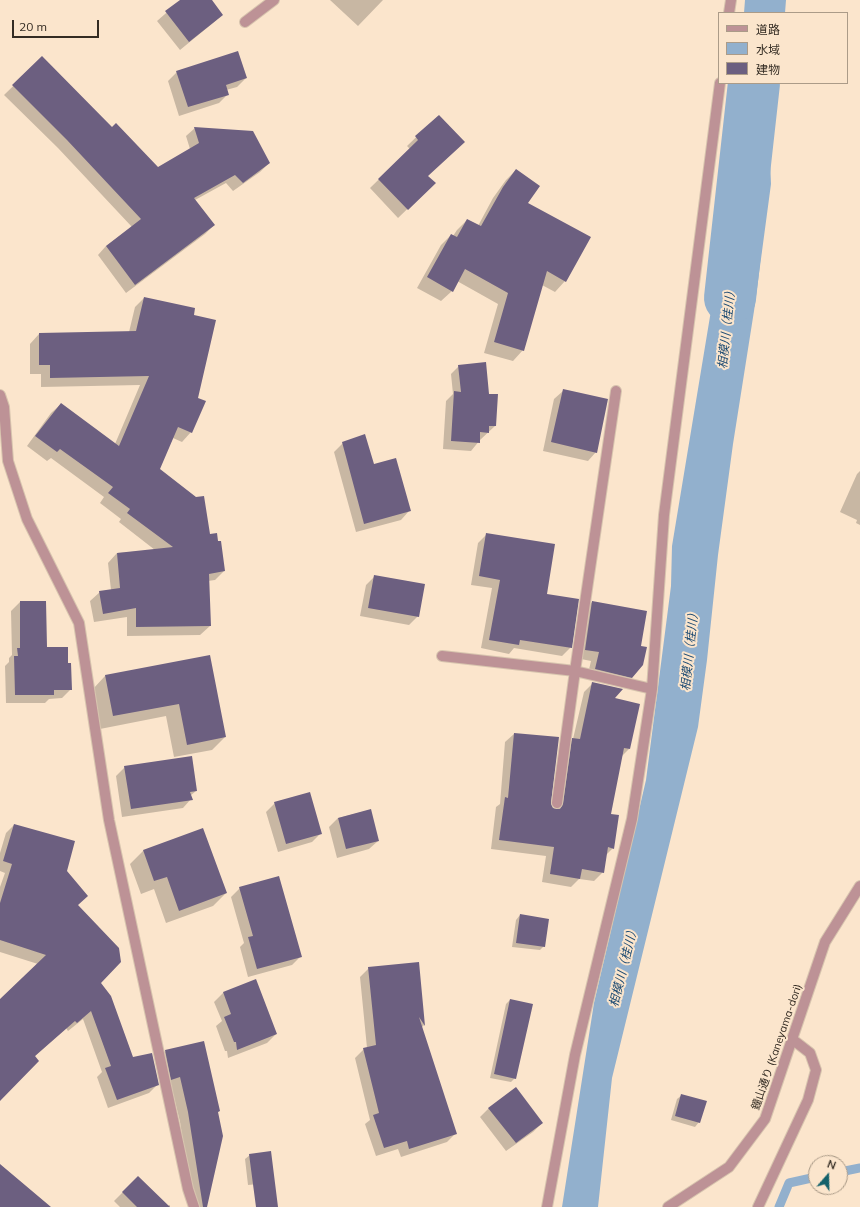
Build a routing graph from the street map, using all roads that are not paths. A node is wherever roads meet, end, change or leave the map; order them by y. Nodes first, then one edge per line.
1 (274, 0) edge
2 (730, 0) edge
3 (729, 12) edge
4 (245, 22) dead end
5 (720, 84) edge
6 (616, 391) dead end
7 (0, 395) edge
8 (2, 407) edge
9 (442, 656) dead end
10 (575, 671) junction
11 (652, 689) junction
12 (557, 803) dead end
13 (860, 886) edge
14 (792, 1039) junction
15 (194, 1207) edge
16 (547, 1207) edge
17 (668, 1207) edge
18 (758, 1207) edge

1 - 4 street
2 - 3 street
5 - 11 street
6 - 10 street
7 - 8 street
8 - 15 street
9 - 10 street
10 - 11 street
10 - 12 street
11 - 16 street
13 - 14 street, 鐘山通り (Kaneyama-dori)
14 - 17 street, 鐘山通り (Kaneyama-dori)
14 - 18 street

